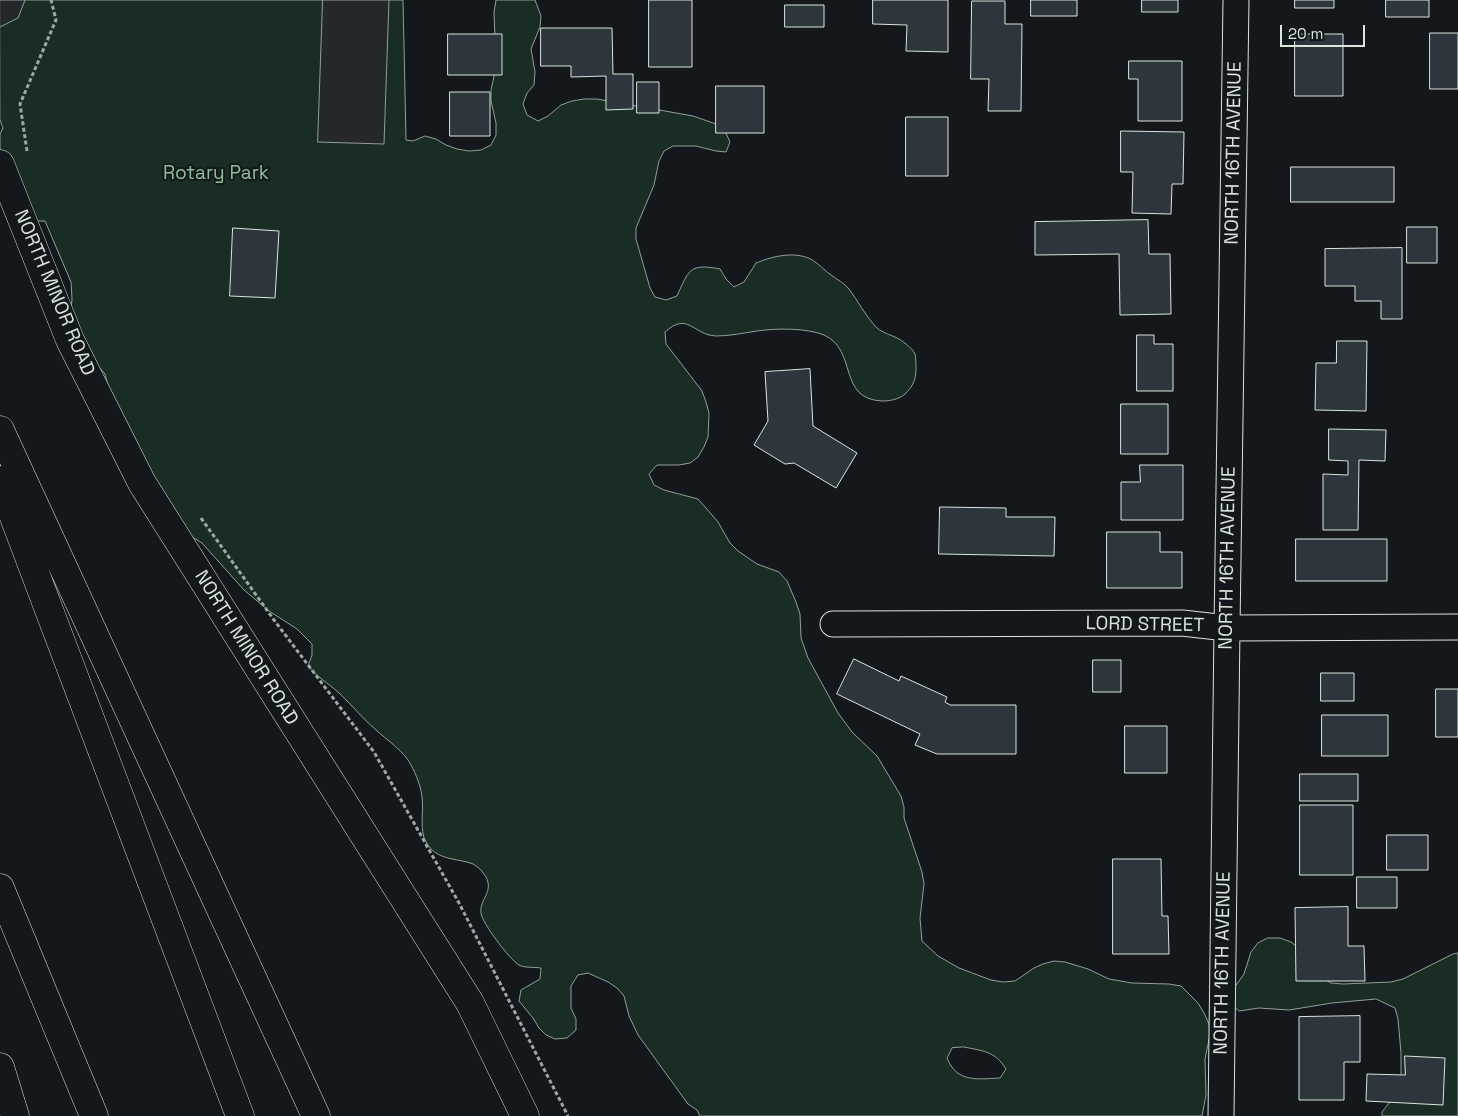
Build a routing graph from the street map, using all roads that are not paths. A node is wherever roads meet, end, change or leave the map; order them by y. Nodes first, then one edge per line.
1 (1236, 0) edge
2 (0, 164) edge
3 (0, 430) edge
4 (0, 480) edge
5 (833, 624) dead end
6 (1458, 627) edge
7 (1226, 628) junction
8 (0, 888) edge
9 (0, 1067) edge
10 (15, 1116) edge
11 (94, 1116) edge
12 (240, 1116) edge
13 (316, 1116) edge
14 (525, 1116) edge
15 (1221, 1116) edge

1 - 7 street, NORTH 16TH AVENUE
2 - 14 main road, NORTH MINOR ROAD
3 - 13 main road
4 - 12 main road
5 - 7 street, LORD STREET
6 - 7 street, LORD STREET
7 - 15 street, NORTH 16TH AVENUE
8 - 11 main road
9 - 10 main road

